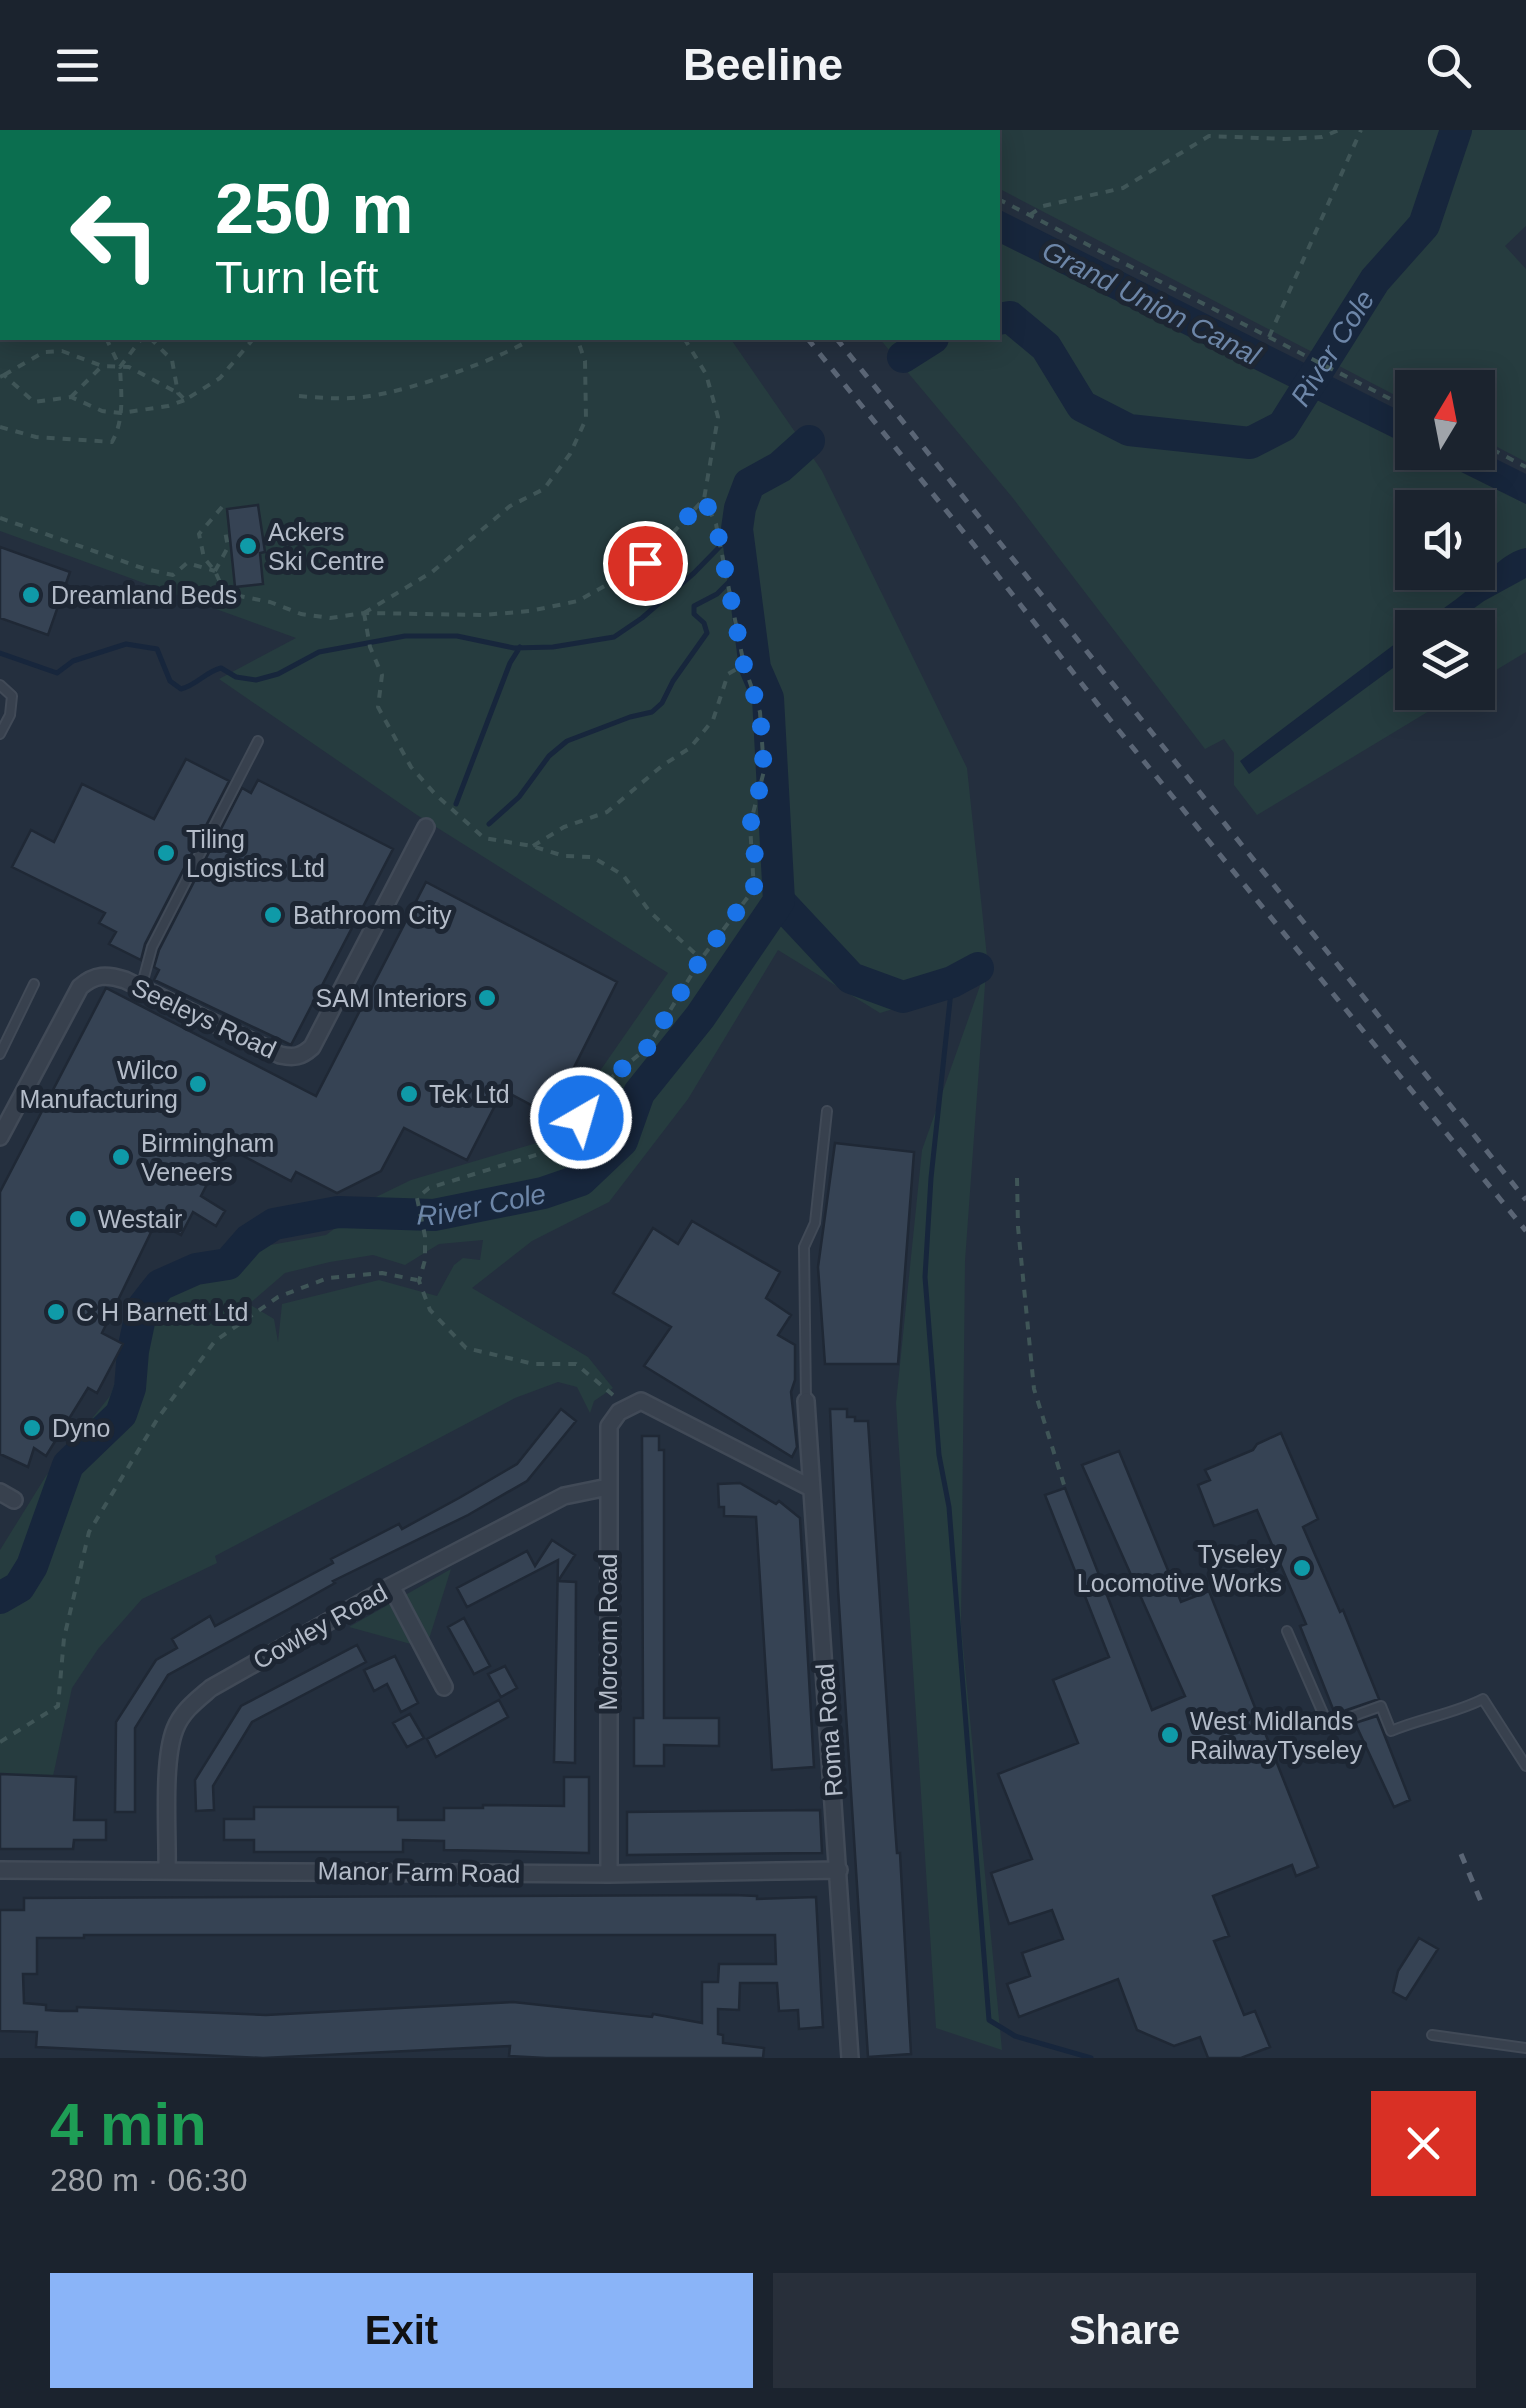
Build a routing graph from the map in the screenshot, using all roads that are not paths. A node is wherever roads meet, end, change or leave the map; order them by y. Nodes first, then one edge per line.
1 (0, 685) edge
2 (0, 734) edge
3 (258, 741) dead end
4 (426, 828) dead end
5 (34, 984) dead end
6 (142, 988) junction
7 (0, 1054) edge
8 (827, 1111) dead end
9 (0, 1137) edge
10 (806, 1401) joint
11 (608, 1486) junction
12 (811, 1488) junction
13 (391, 1586) junction
14 (1288, 1631) dead end
15 (444, 1686) dead end
16 (1526, 1766) edge
17 (0, 1870) edge
18 (167, 1870) junction
19 (839, 1870) junction
20 (609, 1874) junction
21 (1432, 2035) dead end
22 (1526, 2048) edge
23 (850, 2058) edge

1 - 2 lane
3 - 6 lane
4 - 6 street, Seeleys Road
5 - 7 lane
6 - 9 street, Seeleys Road
8 - 10 lane
10 - 12 street, Roma Road
11 - 12 street, Morcom Road
11 - 13 street, Cowley Road
11 - 20 street, Morcom Road
12 - 19 street, Roma Road
13 - 15 street
13 - 18 street, Cowley Road
14 - 16 lane
17 - 18 street, Manor Farm Road
18 - 20 street, Manor Farm Road
19 - 20 street, Manor Farm Road
19 - 23 street, Roma Road
21 - 22 lane

